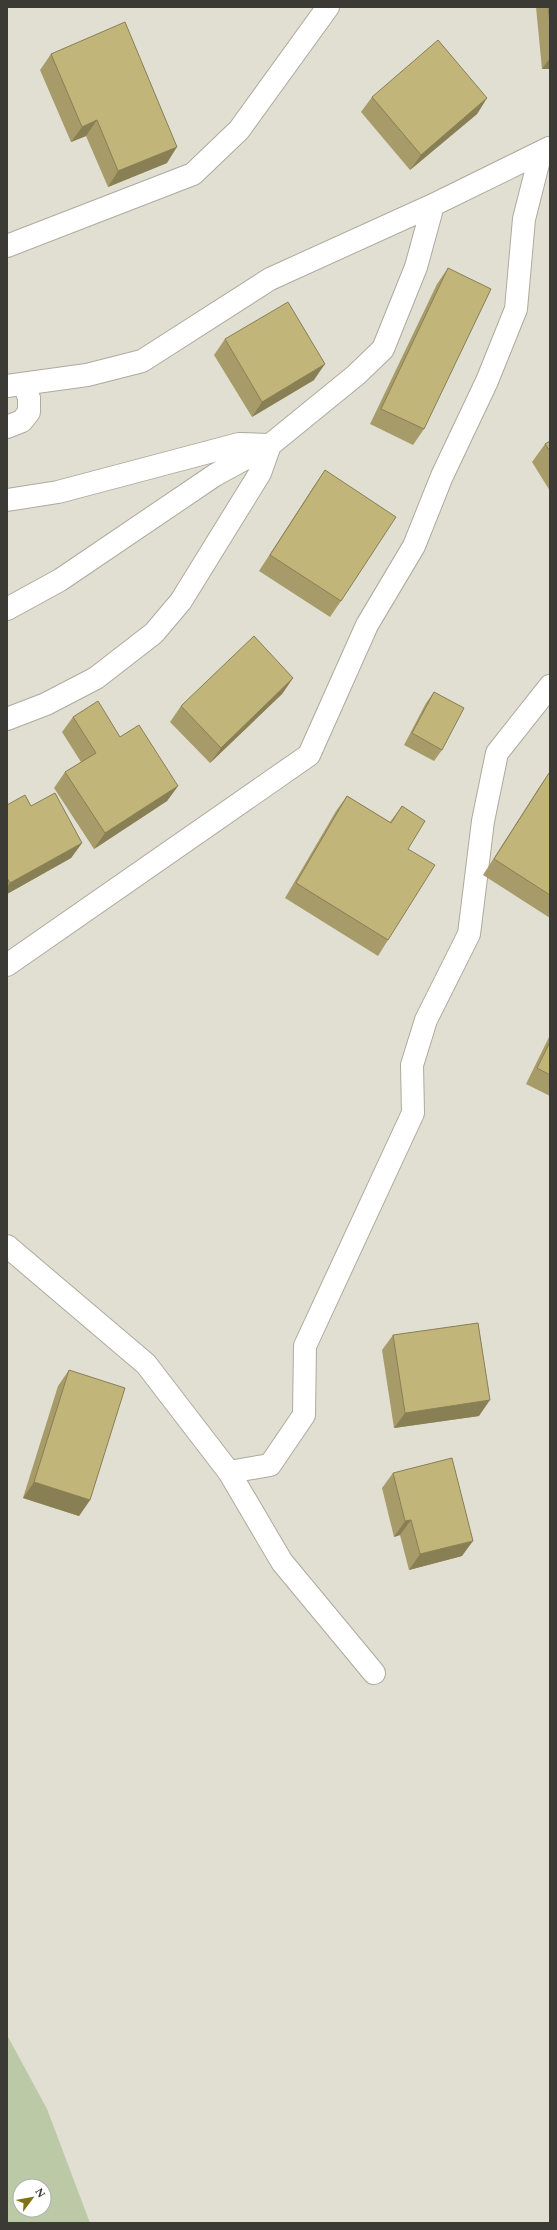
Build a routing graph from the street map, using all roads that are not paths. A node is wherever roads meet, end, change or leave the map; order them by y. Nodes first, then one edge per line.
1 (328, 7) edge
2 (545, 150) edge
3 (432, 205) junction
4 (7, 246) edge
5 (16, 385) edge
6 (7, 427) edge
7 (270, 445) junction
8 (7, 500) edge
9 (7, 609) edge
10 (550, 686) edge
11 (7, 719) edge
12 (7, 965) edge
13 (7, 1246) edge
14 (229, 1472) junction
15 (374, 1673) dead end

1 - 4 street
2 - 3 street
2 - 12 street
3 - 5 street
3 - 7 street
5 - 6 street
7 - 8 street
7 - 9 street
7 - 11 street
10 - 14 street
13 - 14 street
14 - 15 street

